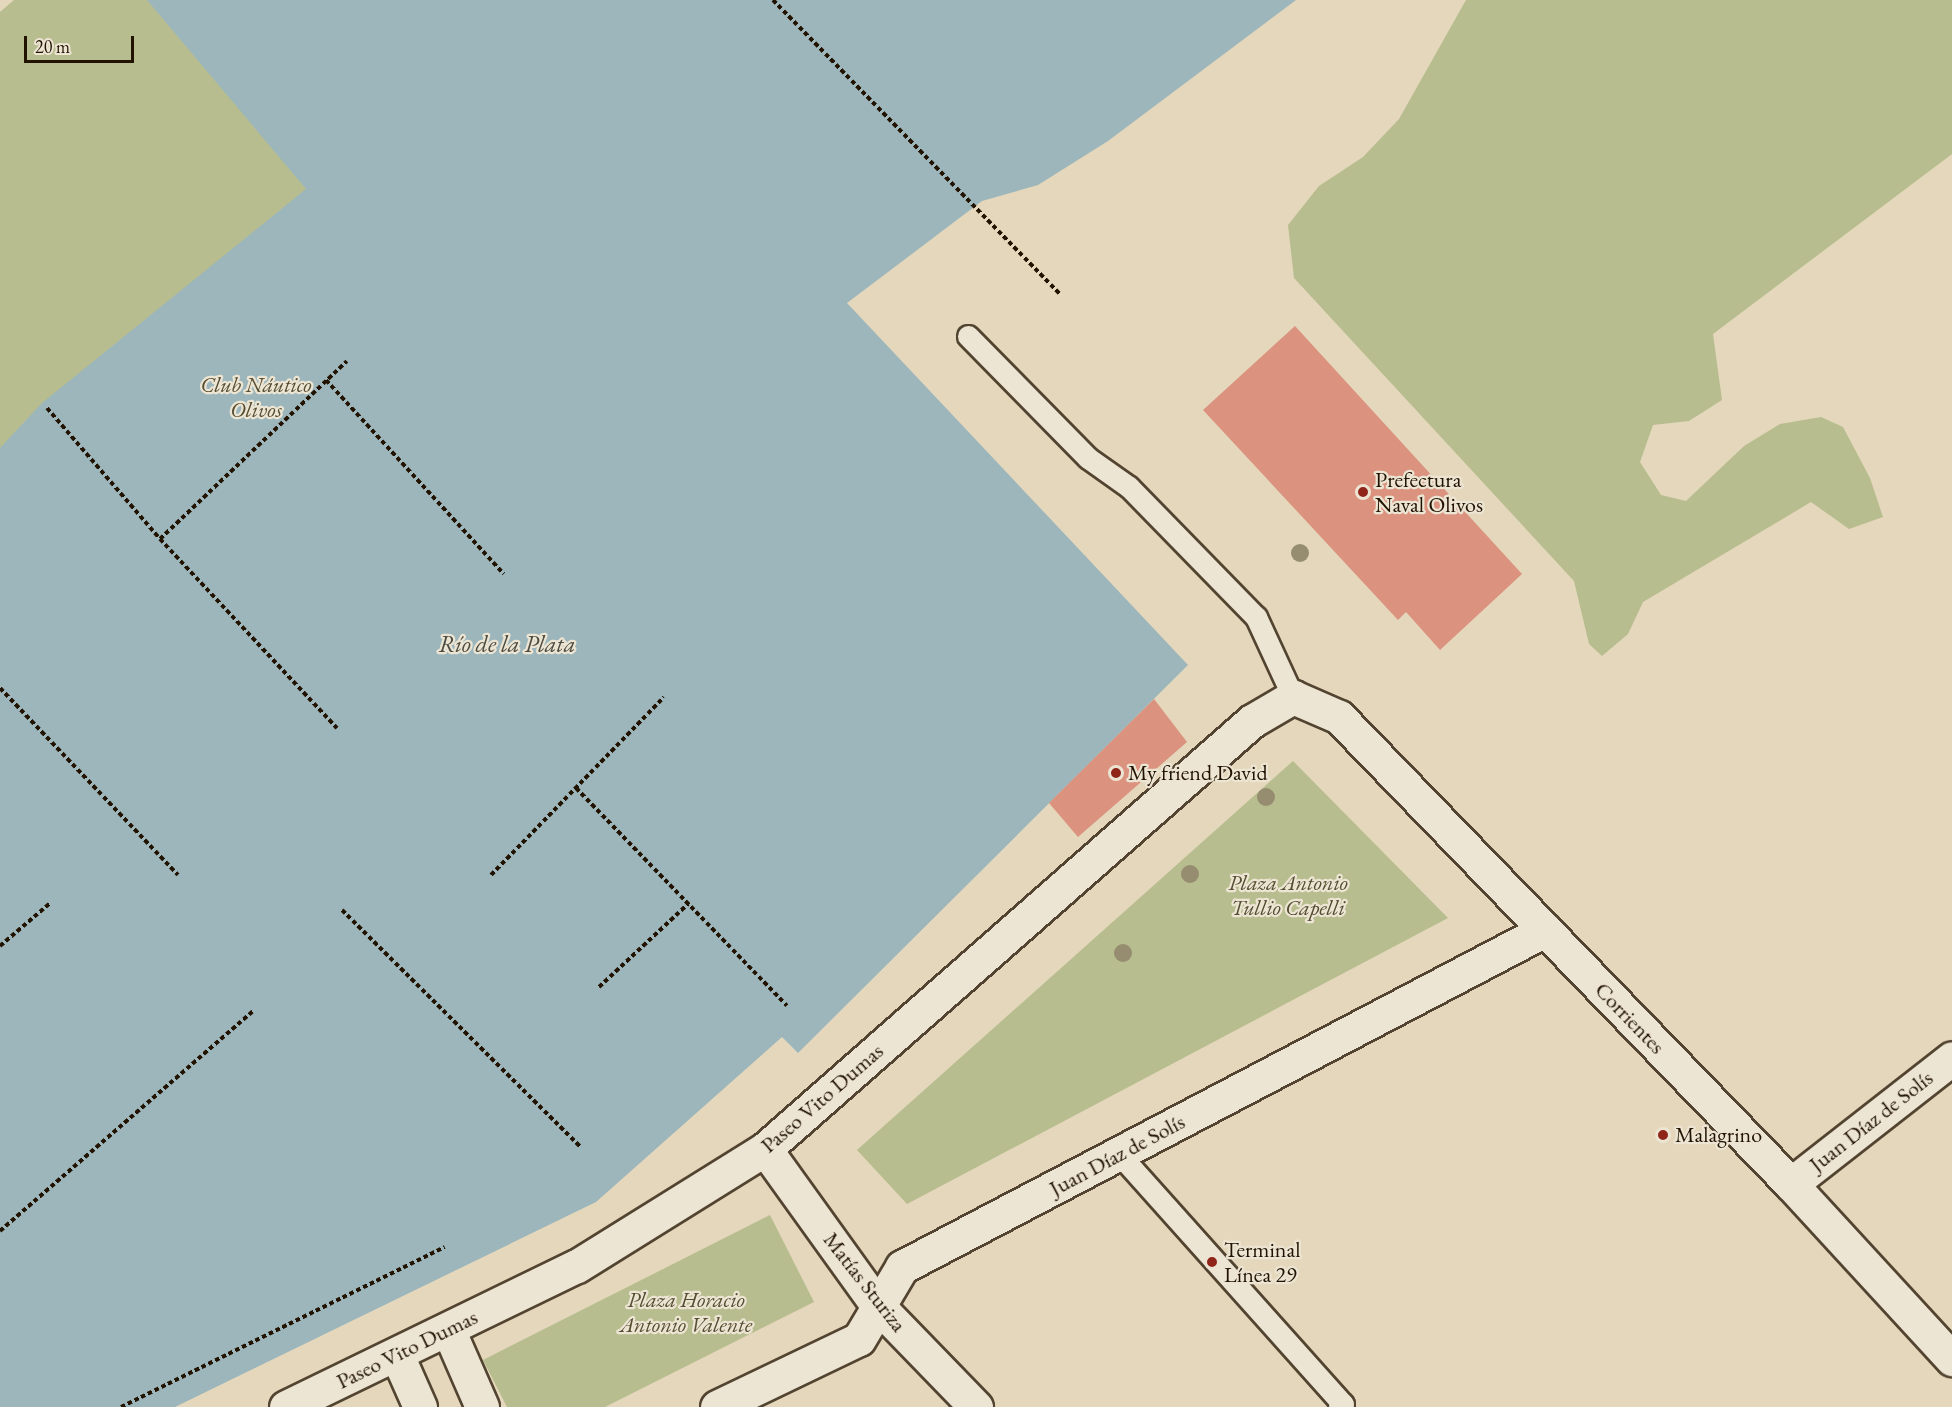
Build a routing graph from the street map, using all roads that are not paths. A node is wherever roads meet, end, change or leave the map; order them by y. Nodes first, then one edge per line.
1 (968, 336) dead end
2 (1293, 697) junction
3 (1545, 930) junction
4 (1952, 1058) edge
5 (765, 1149) junction
6 (1120, 1155) junction
7 (1791, 1184) junction
8 (878, 1306) junction
9 (448, 1329) junction
10 (397, 1354) junction
11 (1952, 1359) edge
12 (286, 1407) edge
13 (420, 1407) edge
14 (482, 1407) edge
15 (717, 1407) edge
16 (976, 1407) edge
17 (1339, 1407) edge

1 - 2 lane
2 - 3 street, Corrientes
2 - 5 street, Paseo Vito Dumas
3 - 6 street, Juan Díaz de Solís
3 - 7 street, Corrientes
4 - 7 street, Juan Díaz de Solís
5 - 8 street, Matías Sturiza
5 - 9 street, Paseo Vito Dumas
6 - 8 street, Juan Díaz de Solís
6 - 17 lane
7 - 11 street, Corrientes
8 - 15 street, Juan Díaz de Solís
8 - 16 street, Matías Sturiza
9 - 10 street, Paseo Vito Dumas
9 - 14 street
10 - 12 street, Paseo Vito Dumas
10 - 13 street

